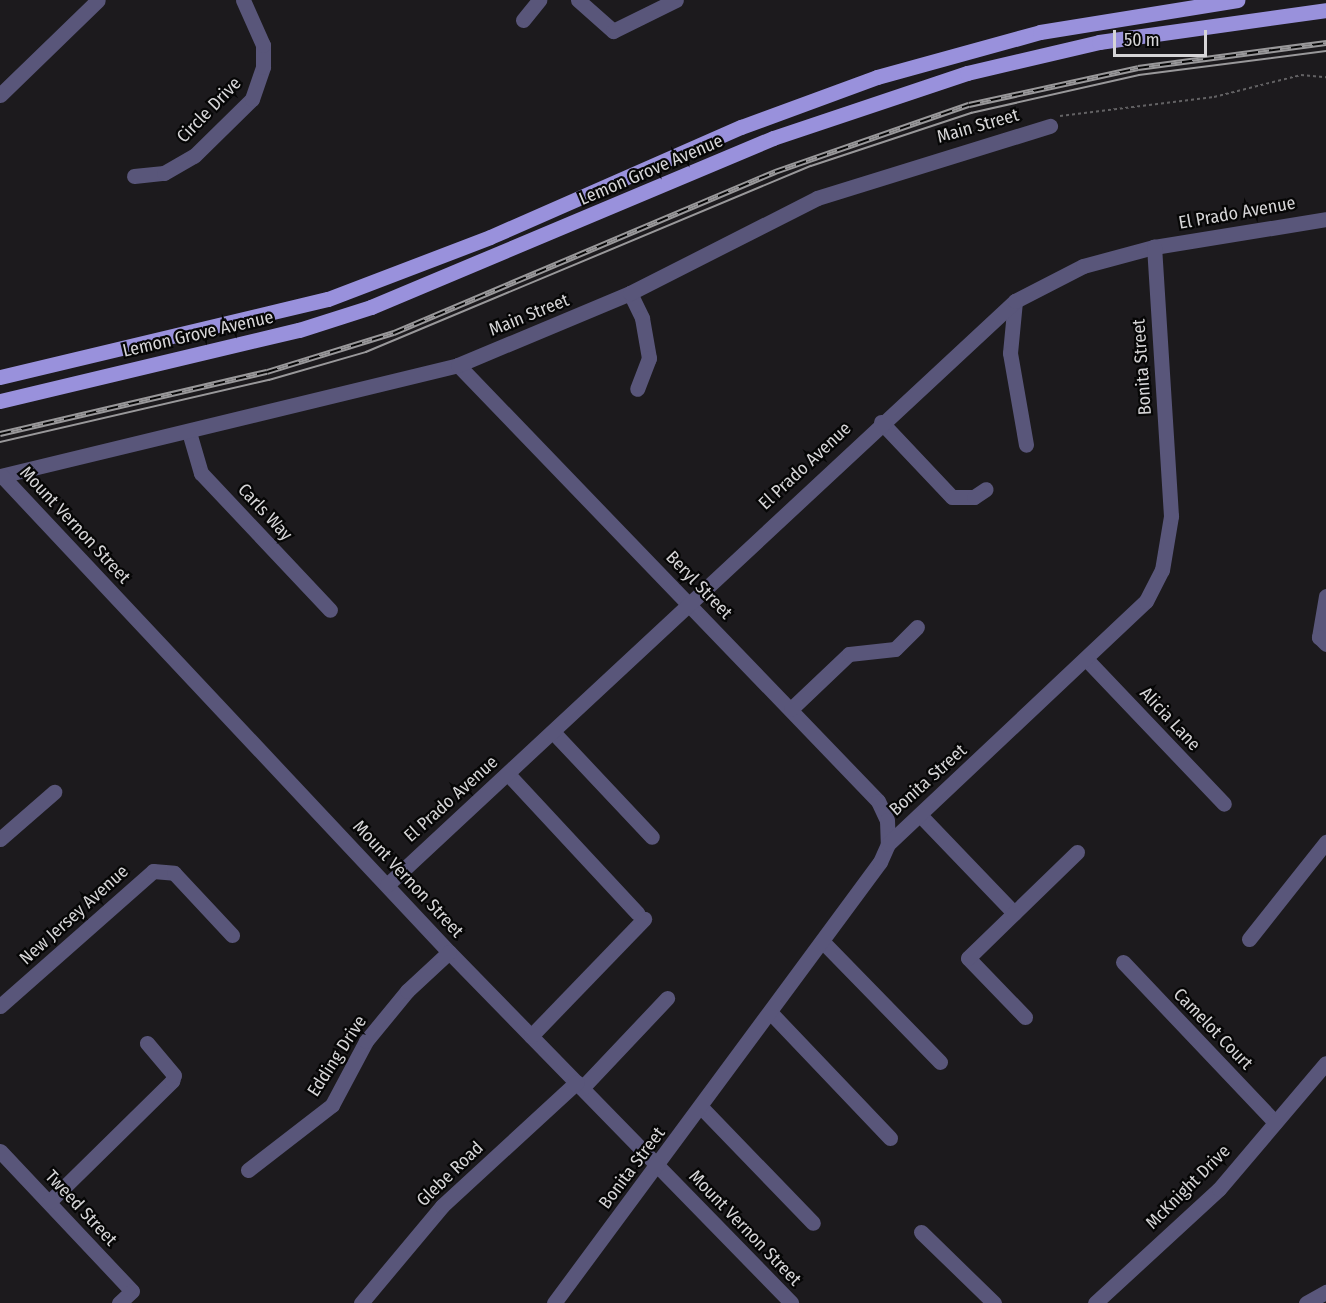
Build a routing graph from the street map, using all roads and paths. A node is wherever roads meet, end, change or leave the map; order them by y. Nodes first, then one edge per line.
1 (98, 0) edge
2 (243, 0) edge
3 (539, 0) edge
4 (578, 0) edge
5 (676, 0) edge
6 (1237, 0) edge
7 (1326, 10) edge
8 (1149, 12) junction
9 (523, 20) dead end
10 (1152, 34) junction
11 (1326, 77) edge
12 (0, 95) edge
13 (1023, 121) dead end
14 (1053, 121) joint
15 (960, 151) junction
16 (134, 176) dead end
17 (546, 213) junction
18 (1326, 219) edge
19 (555, 232) junction
20 (1154, 247) junction
21 (630, 293) junction
22 (1015, 302) junction
23 (458, 365) junction
24 (0, 377) edge
25 (637, 389) dead end
26 (0, 400) edge
27 (881, 422) junction
28 (189, 432) junction
29 (1026, 446) dead end
30 (1, 476) edge
31 (986, 489) dead end
32 (1326, 596) edge
33 (689, 601) junction
34 (330, 610) dead end
35 (917, 627) dead end
36 (1326, 644) edge
37 (1088, 661) junction
38 (791, 709) junction
39 (553, 732) junction
40 (508, 774) junction
41 (54, 792) dead end
42 (1224, 804) dead end
43 (920, 815) junction
44 (652, 837) dead end
45 (0, 839) edge
46 (1326, 842) edge
47 (888, 844) junction
48 (1077, 852) dead end
49 (387, 885) junction
50 (1014, 913) junction
51 (232, 935) dead end
52 (1249, 939) dead end
53 (822, 941) junction
54 (449, 952) junction
55 (1123, 962) dead end
56 (667, 998) dead end
57 (0, 1006) edge
58 (770, 1012) junction
59 (1025, 1017) dead end
60 (531, 1036) junction
61 (147, 1043) dead end
62 (940, 1062) dead end
63 (1326, 1064) edge
64 (579, 1085) junction
65 (701, 1107) junction
66 (1275, 1122) junction
67 (890, 1138) dead end
68 (0, 1150) edge
69 (658, 1166) junction
70 (248, 1170) dead end
71 (49, 1202) junction
72 (813, 1223) dead end
73 (921, 1232) dead end
74 (1326, 1292) edge
75 (119, 1303) edge
76 (361, 1303) edge
77 (554, 1303) edge
78 (791, 1303) edge
79 (994, 1303) edge
80 (1095, 1303) edge
81 (1306, 1303) edge

1 - 12 street
2 - 16 street, Circle Drive
3 - 9 street
4 - 5 street
6 - 8 main road, Lemon Grove Avenue
7 - 10 main road, Lemon Grove Avenue
8 - 10 main road
8 - 17 main road, Lemon Grove Avenue
10 - 19 main road, Lemon Grove Avenue
11 - 14 path
13 - 15 path
14 - 15 street, Main Street
15 - 21 street, Main Street
17 - 19 main road
17 - 24 main road, Lemon Grove Avenue
18 - 20 street, El Prado Avenue
19 - 26 main road, Lemon Grove Avenue
20 - 22 street, El Prado Avenue
20 - 37 street, Bonita Street
21 - 23 street, Main Street
21 - 25 street
22 - 27 street, El Prado Avenue
22 - 29 street
23 - 28 street, Main Street
23 - 33 street, Beryl Street
27 - 31 street
27 - 33 street, El Prado Avenue
28 - 30 street, Main Street
28 - 34 street, Carls Way
30 - 49 street, Mount Vernon Street
32 - 36 street
33 - 38 street, Beryl Street
33 - 39 street, El Prado Avenue
35 - 38 street
37 - 42 street, Alicia Lane
37 - 43 street, Bonita Street
38 - 47 street, Beryl Street
39 - 40 street, El Prado Avenue
39 - 44 street
40 - 49 street, El Prado Avenue
40 - 60 street
41 - 45 street
43 - 47 street, Bonita Street
43 - 50 street
46 - 52 street
47 - 53 street, Bonita Street
48 - 50 street
49 - 54 street, Mount Vernon Street
50 - 59 street
51 - 57 street, New Jersey Avenue
53 - 58 street, Bonita Street
53 - 62 street
54 - 60 street, Mount Vernon Street
54 - 70 street, Edding Drive
55 - 66 street, Camelot Court
56 - 64 street, Glebe Road
58 - 65 street, Bonita Street
58 - 67 street
60 - 64 street, Mount Vernon Street
61 - 71 street
63 - 66 street, McKnight Drive
64 - 69 street, Mount Vernon Street
64 - 76 street, Glebe Road
65 - 69 street, Bonita Street
65 - 72 street
66 - 80 street, McKnight Drive
68 - 71 street, Tweed Street
69 - 77 street, Bonita Street
69 - 78 street, Mount Vernon Street
71 - 75 street, Tweed Street
73 - 79 street
74 - 81 street

